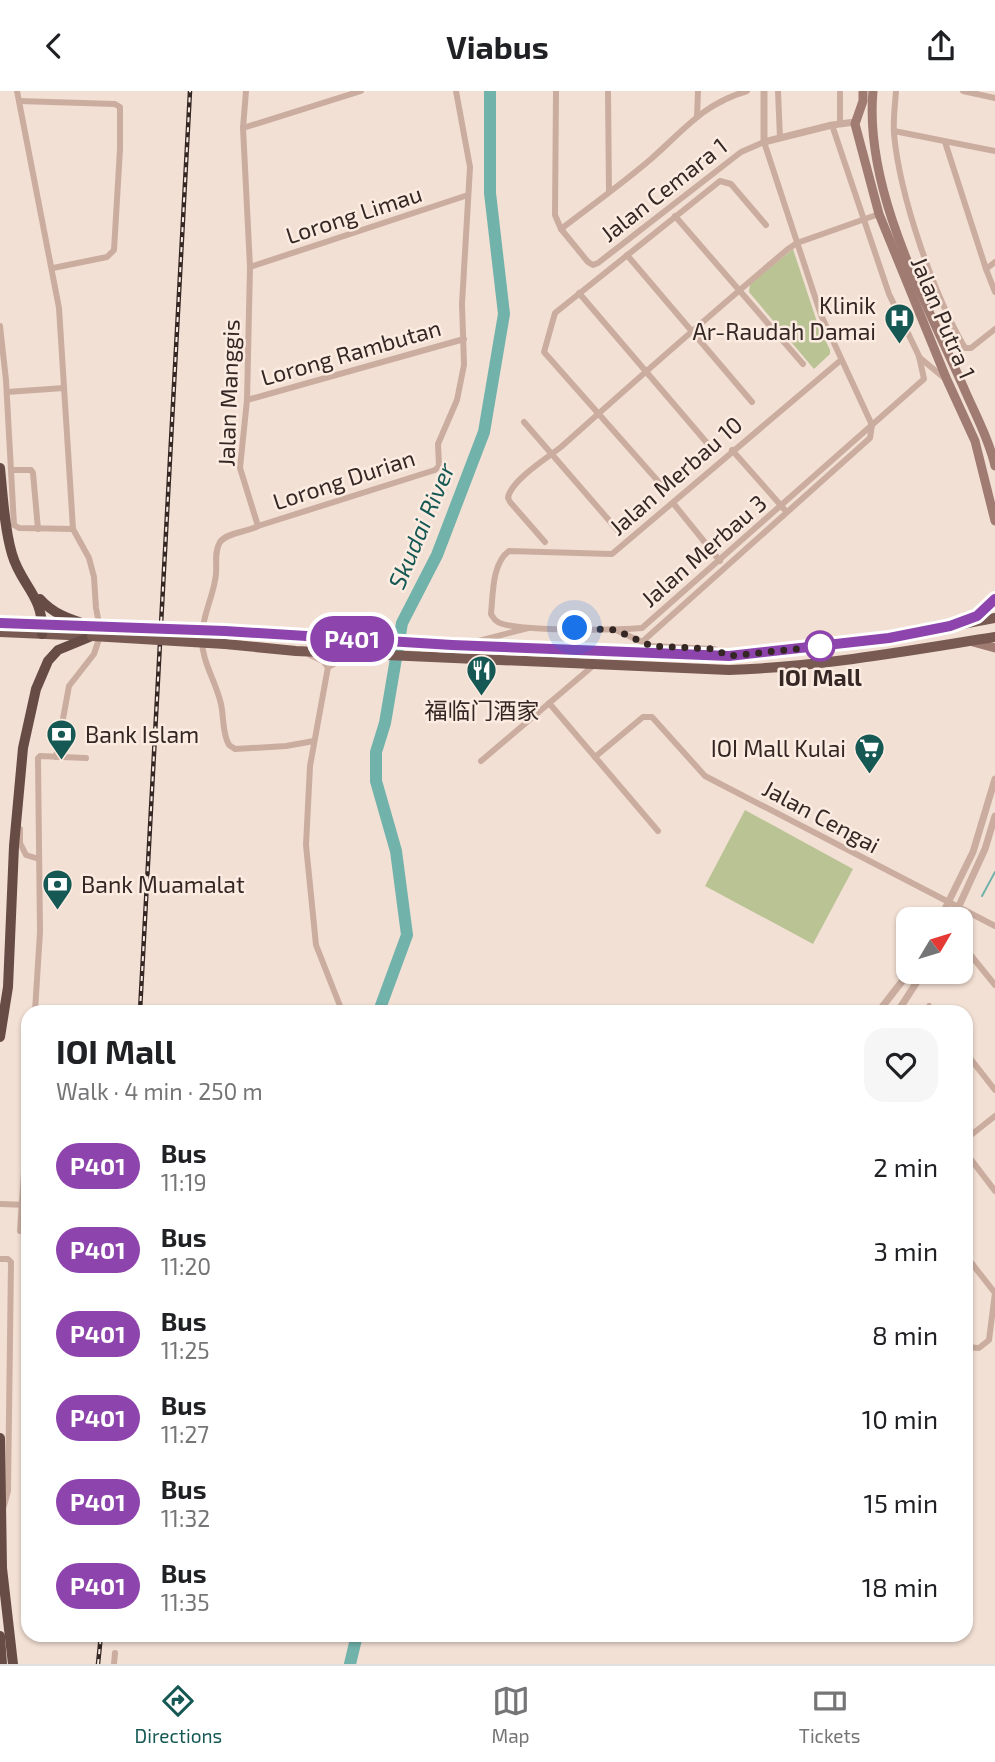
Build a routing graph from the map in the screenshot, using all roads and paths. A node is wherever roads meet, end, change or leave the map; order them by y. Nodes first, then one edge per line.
1 (17, 91) edge
2 (246, 91) edge
3 (361, 91) edge
4 (456, 91) edge
5 (556, 91) edge
6 (608, 91) edge
7 (698, 91) edge
8 (747, 91) edge
9 (764, 91) edge
10 (778, 91) edge
11 (841, 91) edge
12 (863, 91) edge
13 (873, 91) edge
14 (897, 91) edge
15 (963, 91) edge
16 (995, 99) edge
17 (19, 101) junction
18 (697, 117) junction
19 (858, 122) junction
20 (873, 123) junction
21 (836, 124) junction
22 (243, 128) junction
23 (894, 131) junction
24 (780, 138) junction
25 (764, 142) junction
26 (945, 142) junction
27 (995, 151) edge
28 (609, 192) junction
29 (468, 195) junction
30 (879, 214) junction
31 (674, 216) junction
32 (864, 219) junction
33 (766, 225) dead end
34 (562, 229) junction
35 (797, 243) junction
36 (627, 255) junction
37 (995, 261) edge
38 (250, 267) junction
39 (53, 268) junction
40 (986, 269) junction
41 (738, 290) junction
42 (995, 292) edge
43 (579, 293) junction
44 (0, 326) edge
45 (995, 329) edge
46 (691, 330) junction
47 (464, 339) junction
48 (919, 356) junction
49 (841, 360) junction
50 (803, 364) dead end
51 (646, 371) junction
52 (947, 380) junction
53 (64, 387) junction
54 (7, 392) junction
55 (247, 400) junction
56 (752, 402) dead end
57 (598, 414) junction
58 (524, 422) dead end
59 (873, 425) junction
60 (713, 450) dead end
61 (732, 450) junction
62 (552, 454) junction
63 (995, 466) edge
64 (0, 468) edge
65 (11, 470) junction
66 (666, 489) dead end
67 (8, 496) junction
68 (673, 503) junction
69 (781, 506) junction
70 (787, 514) junction
71 (995, 521) edge
72 (258, 526) junction
73 (37, 529) junction
74 (73, 529) junction
75 (620, 533) dead end
76 (545, 543) dead end
77 (719, 561) junction
78 (726, 568) junction
79 (30, 588) junction
80 (494, 588) joint
81 (995, 599) edge
82 (995, 618) edge
83 (0, 623) edge
84 (950, 626) junction
85 (532, 627) junction
86 (995, 627) edge
87 (15, 628) junction
88 (42, 629) junction
89 (616, 630) junction
90 (92, 631) junction
91 (0, 632) edge
92 (995, 637) edge
93 (968, 641) junction
94 (642, 642) junction
95 (457, 645) junction
96 (995, 648) edge
97 (296, 651) junction
98 (361, 653) junction
99 (729, 656) junction
100 (594, 665) junction
101 (328, 667) junction
102 (549, 703) junction
103 (314, 741) junction
104 (56, 757) junction
105 (595, 757) junction
106 (86, 758) dead end
107 (481, 761) dead end
108 (21, 778) junction
109 (995, 779) edge
110 (995, 816) edge
111 (658, 831) dead end
112 (39, 859) junction
113 (949, 903) junction
114 (947, 907) edge
115 (957, 907) edge
116 (959, 907) edge
117 (973, 916) edge
118 (995, 926) edge
119 (973, 958) edge
120 (900, 984) edge
121 (916, 984) edge
122 (995, 985) edge
123 (35, 1005) edge
124 (340, 1005) edge
125 (884, 1005) edge
126 (902, 1005) edge
127 (0, 1037) edge
128 (973, 1062) edge
129 (995, 1090) edge
130 (995, 1116) edge
131 (973, 1133) edge
132 (973, 1162) edge
133 (995, 1191) edge
134 (0, 1204) edge
135 (21, 1205) edge
136 (21, 1226) edge
137 (20, 1231) dead end
138 (0, 1259) edge
139 (973, 1265) edge
140 (995, 1293) edge
141 (973, 1348) edge
142 (0, 1438) edge
143 (1, 1517) edge
144 (0, 1636) edge
145 (116, 1653) dead end
146 (6, 1664) edge
147 (114, 1664) edge

1 - 17 street
2 - 22 street, Jalan Manggis
3 - 22 street
4 - 29 street
5 - 34 street
6 - 28 street
7 - 18 street
8 - 18 street
9 - 25 street
10 - 24 street
11 - 21 street
12 - 19 main road, Jalan Putra 1
13 - 20 main road, Jalan Putra 1
14 - 23 street
15 - 16 street
17 - 39 street
17 - 39 street
18 - 28 street
19 - 20 main road
19 - 20 main road
19 - 21 street
19 - 30 main road, Jalan Putra 1
20 - 63 main road, Jalan Putra 1
21 - 24 street
21 - 32 street
22 - 38 street, Jalan Manggis
23 - 26 street
23 - 45 street
24 - 25 street
25 - 34 street, Jalan Cemara 1
25 - 35 street
26 - 27 street
26 - 40 street
28 - 34 street
29 - 38 street, Lorong Limau
29 - 47 street
30 - 32 street
30 - 52 main road, Jalan Putra 1
31 - 33 street
31 - 36 street
31 - 41 street
32 - 35 street
32 - 48 street
35 - 41 street
35 - 49 street
36 - 43 street
36 - 46 street
37 - 40 street
38 - 55 street, Jalan Manggis
39 - 53 street
40 - 42 street
41 - 46 street
41 - 50 street
43 - 51 street
43 - 57 street
44 - 54 street
46 - 51 street
46 - 56 street
47 - 55 street, Lorong Rambutan
47 - 72 street, Lorong Durian
48 - 52 street
48 - 59 street, Jalan Merbau 3
49 - 59 street
49 - 61 street, Jalan Merbau 10
51 - 57 street
51 - 60 street
52 - 71 main road, Jalan Putra 1
53 - 54 street
53 - 74 street
54 - 65 street
55 - 72 street, Jalan Manggis
57 - 62 street
57 - 66 street
58 - 62 street
59 - 69 street, Jalan Merbau 3
59 - 70 street
61 - 68 street, Jalan Merbau 10
61 - 69 street
62 - 75 street
62 - 76 street
64 - 67 highway
65 - 67 street
65 - 73 street
67 - 73 street
67 - 79 highway
68 - 77 street
68 - 80 street, Jalan Merbau 10
69 - 70 street
69 - 77 street, Jalan Merbau 3
70 - 78 street
72 - 103 street
73 - 74 street
74 - 104 street
77 - 78 street
77 - 89 street, Jalan Merbau 3
78 - 94 street
79 - 88 highway
79 - 90 highway
80 - 85 street, Jalan Merbau 3
81 - 84 main road
82 - 84 main road
82 - 86 main road
83 - 87 main road
84 - 99 main road
85 - 89 street, Jalan Merbau 3
85 - 95 street
87 - 88 main road
87 - 91 main road
88 - 90 main road
89 - 94 street
90 - 95 main road, bridge
90 - 97 main road, bridge
90 - 108 highway
92 - 93 main road
93 - 96 main road
93 - 100 main road
94 - 99 street
95 - 99 main road
97 - 98 main road
97 - 101 street
98 - 100 main road
98 - 101 street
100 - 102 street
101 - 103 street
102 - 105 street
102 - 107 street
103 - 124 street
104 - 106 street
104 - 112 street
105 - 111 street
105 - 113 street, Jalan Cengai
108 - 112 street
108 - 127 highway
109 - 113 street
110 - 116 street
112 - 123 street
113 - 114 street
113 - 115 street, Jalan Cengai
117 - 118 street, Jalan Cengai
119 - 122 street
120 - 125 street
121 - 126 street
128 - 129 street
130 - 131 street
132 - 133 street
134 - 135 street
136 - 137 street
138 - 143 street
139 - 140 street
140 - 141 street
142 - 143 highway
143 - 146 highway
144 - 146 highway
145 - 147 street

